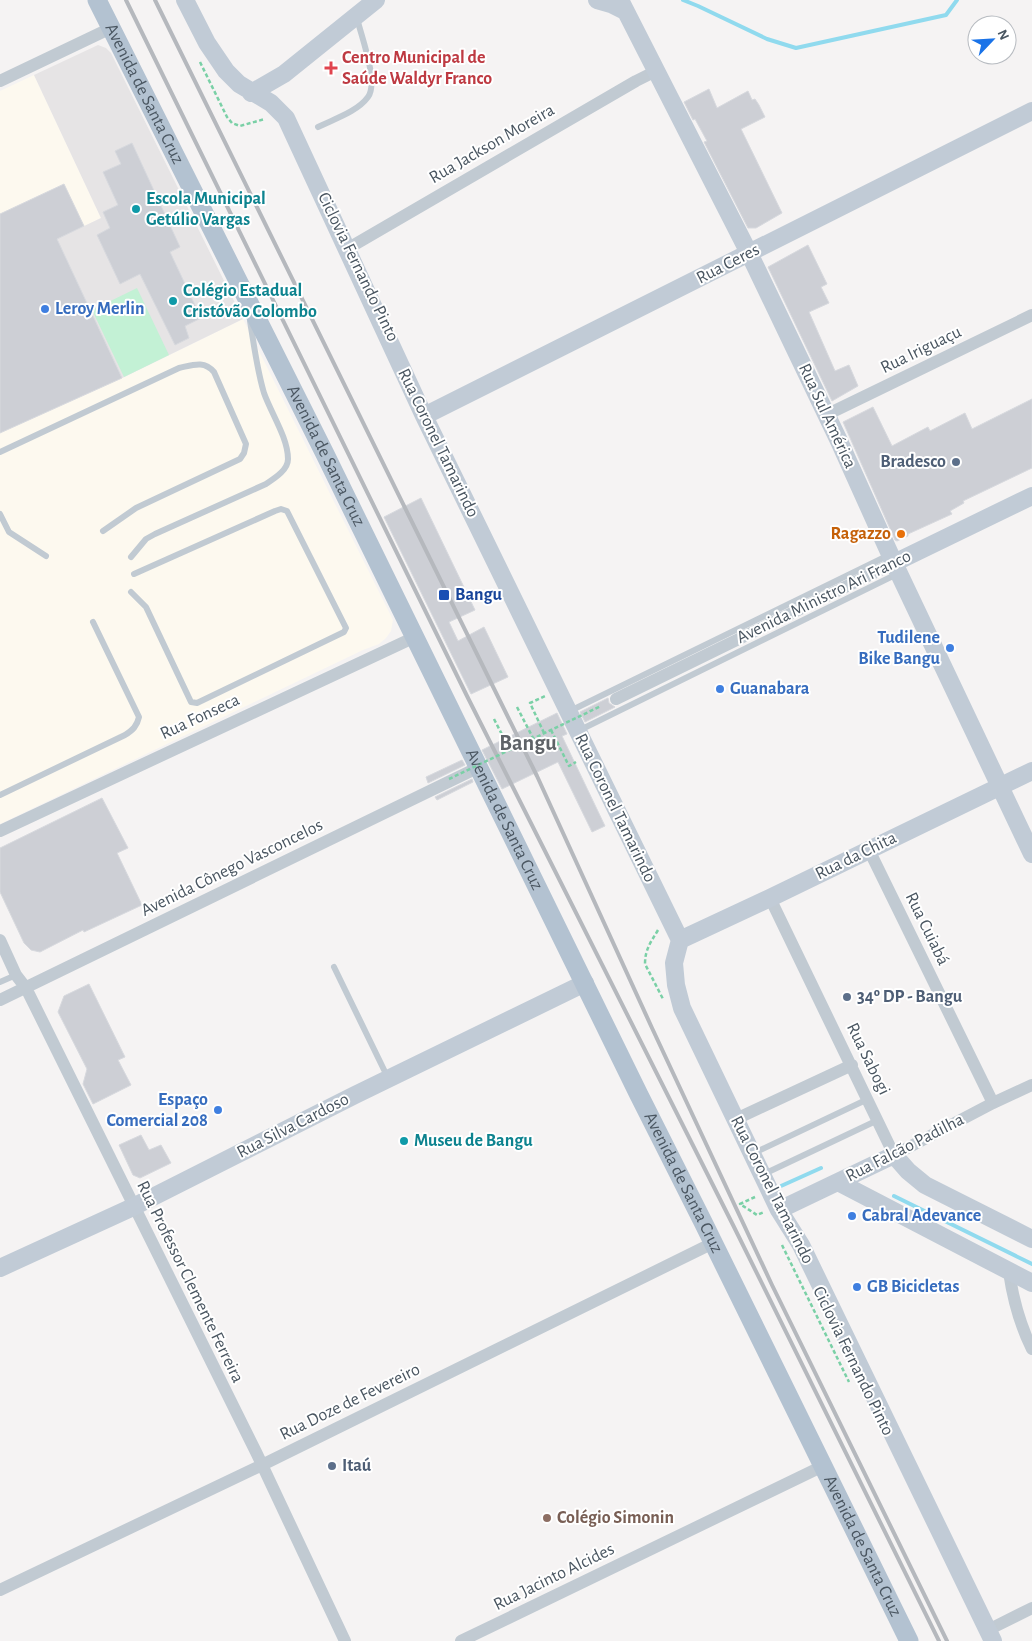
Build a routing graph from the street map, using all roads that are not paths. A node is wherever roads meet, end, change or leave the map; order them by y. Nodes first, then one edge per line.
1 (97, 0) edge
2 (185, 0) edge
3 (376, 0) edge
4 (597, 0) edge
5 (623, 6) edge
6 (356, 16) junction
7 (111, 28) junction
8 (656, 71) junction
9 (0, 81) edge
10 (251, 93) junction
11 (1032, 111) edge
12 (318, 127) dead end
13 (347, 249) junction
14 (749, 253) junction
15 (246, 296) junction
16 (1032, 316) edge
17 (826, 415) junction
18 (424, 416) junction
19 (0, 452) edge
20 (1032, 496) edge
21 (0, 514) edge
22 (103, 531) dead end
23 (46, 556) dead end
24 (131, 557) dead end
25 (894, 563) junction
26 (134, 574) dead end
27 (131, 592) dead end
28 (92, 622) dead end
29 (415, 637) junction
30 (616, 699) dead end
31 (568, 722) junction
32 (479, 767) junction
33 (1032, 771) edge
34 (1000, 787) junction
35 (0, 795) edge
36 (0, 831) edge
37 (869, 850) junction
38 (1032, 854) edge
39 (770, 898) junction
40 (0, 940) edge
41 (680, 940) junction
42 (334, 967) dead end
43 (16, 975) junction
44 (0, 982) edge
45 (585, 983) junction
46 (26, 988) junction
47 (0, 1000) edge
48 (852, 1065) junction
49 (388, 1078) junction
50 (1028, 1091) edge
51 (868, 1099) junction
52 (993, 1103) junction
53 (736, 1120) junction
54 (878, 1120) junction
55 (752, 1154) junction
56 (894, 1155) junction
57 (762, 1175) junction
58 (838, 1182) junction
59 (133, 1207) junction
60 (778, 1208) junction
61 (1032, 1239) edge
62 (713, 1242) junction
63 (0, 1268) edge
64 (1009, 1272) junction
65 (1032, 1283) edge
66 (1032, 1349) edge
67 (262, 1465) junction
68 (823, 1466) junction
69 (0, 1590) edge
70 (1032, 1608) edge
71 (991, 1636) edge
72 (345, 1641) edge
73 (461, 1641) edge
74 (909, 1641) edge

1 - 7 main road, Avenida de Santa Cruz
2 - 10 main road, Rua Coronel Tamarindo
3 - 6 main road
4 - 5 main road, Rua Sul América
5 - 8 main road, Rua Sul América
6 - 10 main road
6 - 12 lane
7 - 9 street
7 - 15 main road, Avenida de Santa Cruz
8 - 13 street, Rua Jackson Moreira
8 - 14 main road, Rua Sul América
10 - 13 main road, Rua Coronel Tamarindo
11 - 14 main road, Rua Ceres
13 - 18 main road, Rua Coronel Tamarindo
14 - 17 main road, Rua Sul América
14 - 18 main road, Rua Ceres
15 - 24 lane
15 - 29 main road, Avenida de Santa Cruz
16 - 17 street, Rua Iriguaçu
17 - 25 main road, Rua Sul América
18 - 31 main road, Rua Coronel Tamarindo
19 - 22 lane
20 - 25 main road, Avenida Ministro Ari Franco
21 - 23 lane
25 - 30 street, Avenida Ministro Ari Franco
25 - 31 lane
25 - 31 lane
25 - 34 main road, Rua Sul América
26 - 27 lane
28 - 35 lane
29 - 32 main road, Avenida de Santa Cruz
29 - 36 street, Rua Fonseca
31 - 41 main road, Rua Coronel Tamarindo
32 - 45 main road, Avenida de Santa Cruz
32 - 46 street, Avenida Cônego Vasconcelos
33 - 34 main road, Rua da Chita
34 - 37 main road, Rua da Chita
34 - 38 main road, Rua Sul América
37 - 39 main road, Rua da Chita
37 - 52 street, Rua Cuiabá
39 - 41 main road, Rua da Chita
39 - 48 street, Rua Sabogi
40 - 43 street, Rua Professor Clemente Ferreira
41 - 53 main road, Rua Coronel Tamarindo
42 - 49 lane
43 - 44 lane
43 - 46 street, Rua Professor Clemente Ferreira
45 - 49 main road, Rua Silva Cardoso
45 - 62 main road, Avenida de Santa Cruz
46 - 47 street, Avenida Cônego Vasconcelos
46 - 59 street, Rua Professor Clemente Ferreira
48 - 51 street, Rua Sabogi
48 - 53 street
49 - 59 main road, Rua Silva Cardoso
50 - 52 street, Rua Falcão Padilha
51 - 54 street, Rua Sabogi
51 - 55 lane
52 - 56 street, Rua Falcão Padilha
53 - 55 main road, Rua Coronel Tamarindo
54 - 56 street, Rua Sabogi
54 - 57 lane
55 - 57 main road, Rua Coronel Tamarindo
56 - 58 main road, Rua Falcão Padilha
56 - 61 main road
57 - 60 main road, Rua Coronel Tamarindo
58 - 60 main road, Rua Falcão Padilha
58 - 64 main road
59 - 63 main road, Rua Silva Cardoso
59 - 67 street, Rua Professor Clemente Ferreira
60 - 71 main road, Rua Coronel Tamarindo
62 - 67 street, Rua Doze de Fevereiro
62 - 68 main road, Avenida de Santa Cruz
64 - 65 main road
64 - 66 street
67 - 69 street, Rua Doze de Fevereiro
67 - 72 street, Rua Professor Clemente Ferreira
68 - 73 street, Rua Jacinto Alcides
68 - 74 main road, Avenida de Santa Cruz
70 - 71 street

